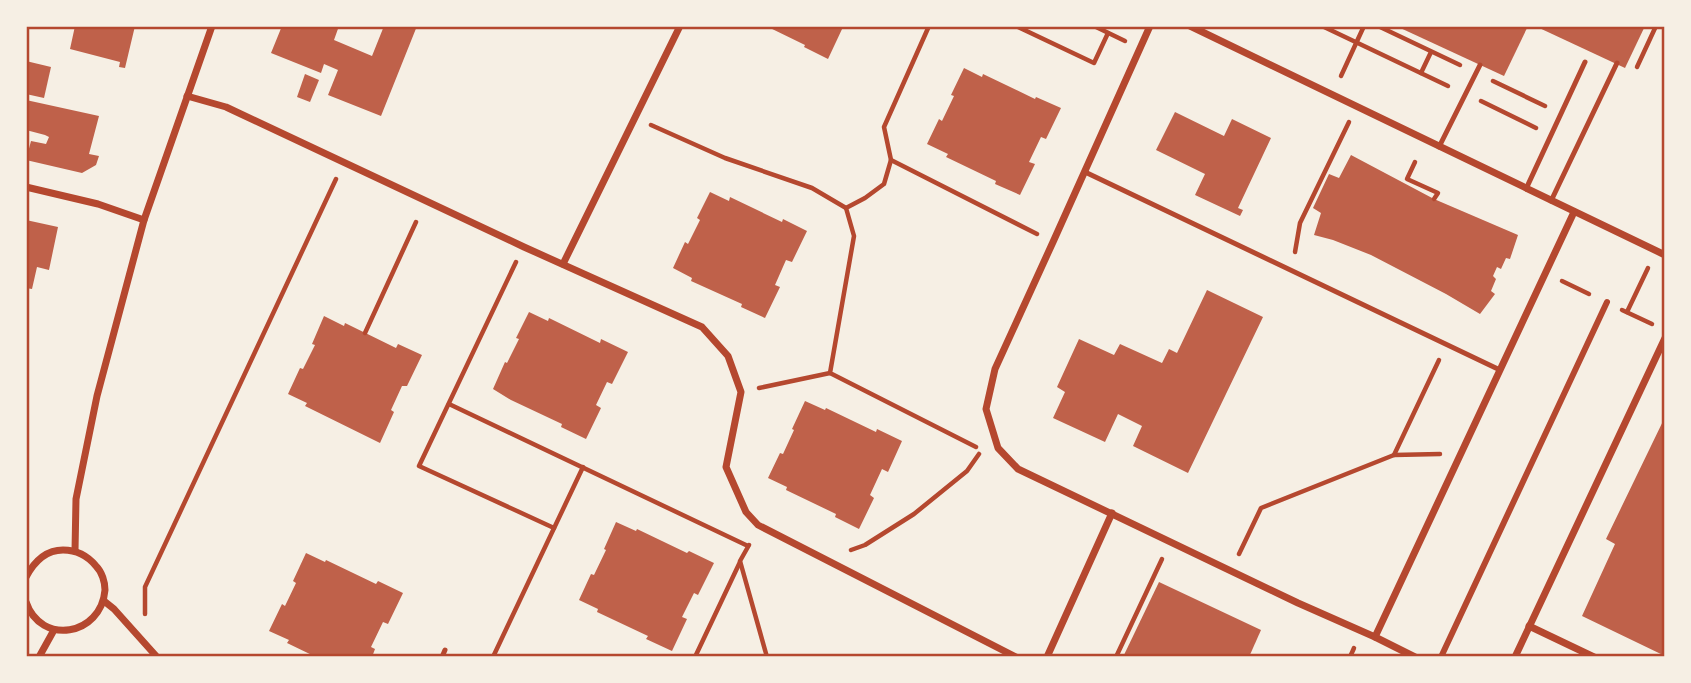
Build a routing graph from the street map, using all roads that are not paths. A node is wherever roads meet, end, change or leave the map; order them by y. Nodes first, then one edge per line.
1 (212, 26) edge
2 (680, 26) edge
3 (1150, 26) edge
4 (1190, 26) edge
5 (1585, 62) dead end
6 (1617, 64) dead end
7 (1480, 65) dead end
8 (187, 96) junction
9 (1439, 147) junction
10 (1085, 172) junction
11 (26, 187) edge
12 (1526, 189) junction
13 (1551, 201) junction
14 (1574, 212) junction
15 (144, 220) junction
16 (1665, 255) edge
17 (564, 264) junction
18 (1608, 302) dead end
19 (1665, 338) edge
20 (1500, 370) junction
21 (1112, 513) junction
22 (75, 551) junction
23 (26, 577) edge
24 (104, 601) junction
25 (26, 602) edge
26 (1529, 626) junction
27 (54, 630) junction
28 (1375, 636) junction
29 (39, 657) edge
30 (157, 657) edge
31 (1016, 657) edge
32 (1047, 657) edge
33 (1415, 657) edge
34 (1441, 657) edge
35 (1514, 657) edge
36 (1594, 657) edge

1 - 8 street
2 - 17 street
3 - 10 street
4 - 9 street
5 - 12 lane
6 - 13 lane
7 - 9 lane
8 - 15 street
8 - 17 street
9 - 12 street
10 - 20 lane
10 - 21 street
11 - 15 street
12 - 13 street
13 - 14 street
14 - 16 street
14 - 20 street
15 - 22 street
17 - 31 street
18 - 34 street
19 - 26 street
20 - 28 street
21 - 28 street
21 - 32 street
22 - 23 street
22 - 24 street
24 - 27 street
24 - 30 street
25 - 27 street
26 - 35 street
26 - 36 street
27 - 29 street
28 - 33 street

